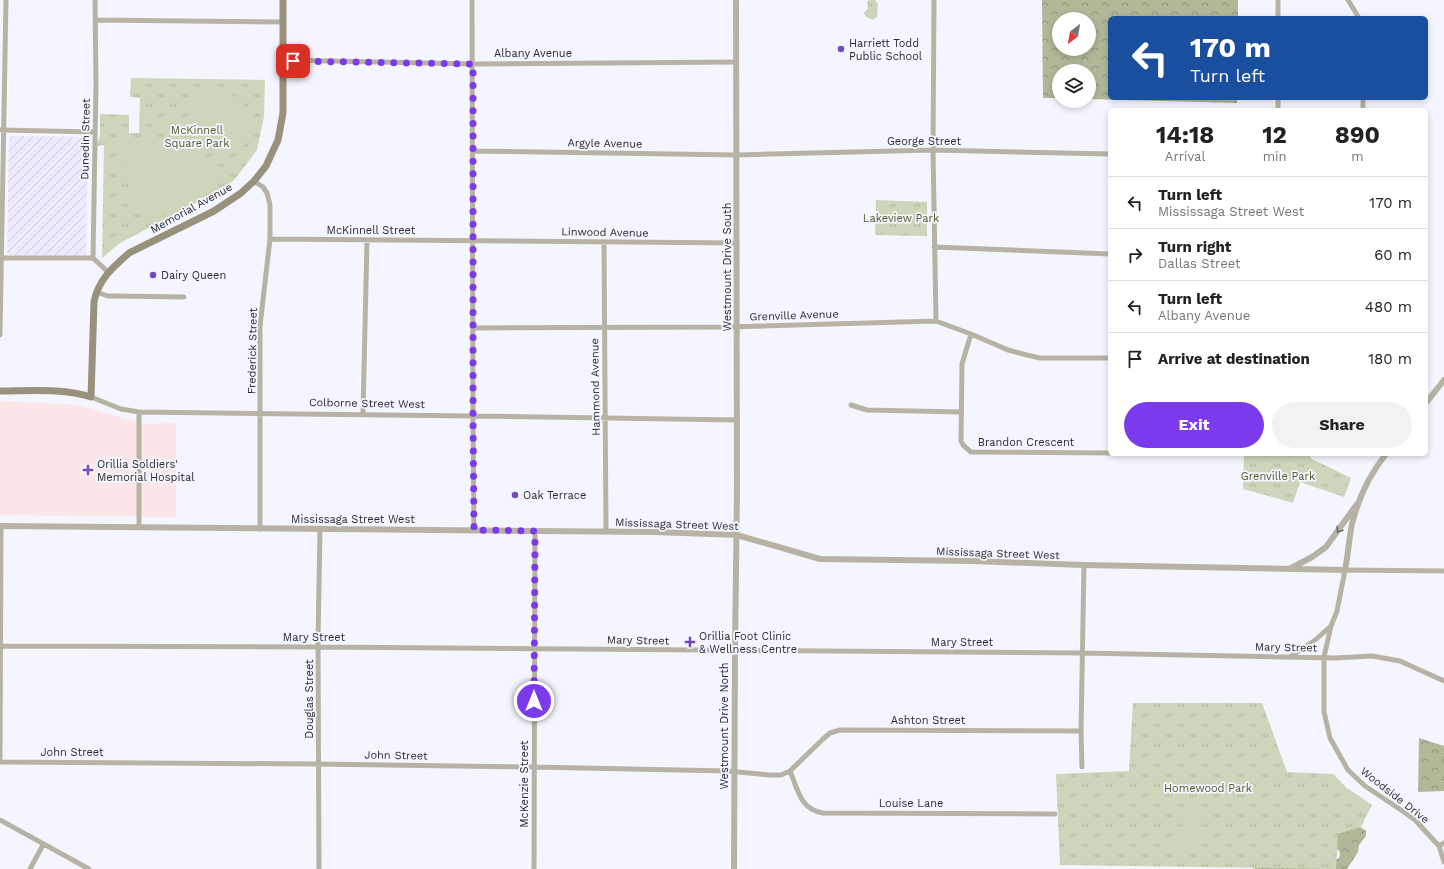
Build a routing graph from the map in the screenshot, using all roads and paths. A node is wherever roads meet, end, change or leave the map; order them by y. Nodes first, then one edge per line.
1 (6, 0) edge
2 (95, 0) edge
3 (283, 0) edge
4 (472, 0) edge
5 (736, 0) edge
6 (934, 0) edge
7 (1278, 0) edge
8 (1348, 0) edge
9 (1278, 16) edge
10 (1358, 16) edge
11 (96, 20) junction
12 (284, 22) junction
13 (283, 60) junction
14 (736, 62) junction
15 (473, 64) junction
16 (1, 130) edge
17 (94, 132) junction
18 (933, 150) junction
19 (473, 151) junction
20 (737, 154) junction
21 (1108, 154) edge
22 (254, 181) junction
23 (270, 239) junction
24 (367, 240) junction
25 (473, 240) junction
26 (604, 243) junction
27 (737, 243) junction
28 (934, 247) junction
29 (1108, 254) edge
30 (1, 258) edge
31 (93, 258) junction
32 (108, 272) junction
33 (96, 292) junction
34 (184, 297) dead end
35 (936, 321) junction
36 (737, 327) junction
37 (473, 328) junction
38 (604, 328) junction
39 (971, 334) junction
40 (0, 335) edge
41 (1108, 358) edge
42 (1444, 380) edge
43 (0, 391) edge
44 (92, 397) junction
45 (1428, 400) edge
46 (851, 405) dead end
47 (139, 412) junction
48 (960, 412) junction
49 (260, 414) junction
50 (363, 414) junction
51 (473, 416) junction
52 (606, 419) junction
53 (737, 420) junction
54 (1108, 453) edge
55 (1384, 456) edge
56 (1361, 497) junction
57 (1, 526) edge
58 (139, 527) junction
59 (260, 529) junction
60 (320, 529) junction
61 (474, 530) junction
62 (535, 531) junction
63 (606, 531) junction
64 (737, 535) junction
65 (1084, 565) junction
66 (1290, 569) junction
67 (1346, 570) junction
68 (1444, 571) edge
69 (1331, 626) junction
70 (1, 646) edge
71 (319, 647) junction
72 (534, 649) junction
73 (735, 651) junction
74 (1082, 653) junction
75 (1290, 657) junction
76 (1324, 657) junction
77 (1444, 681) edge
78 (1081, 731) junction
79 (0, 761) edge
80 (319, 764) junction
81 (534, 767) junction
82 (1082, 767) dead end
83 (790, 771) junction
84 (734, 772) junction
85 (1055, 814) dead end
86 (0, 820) edge
87 (1444, 843) edge
88 (43, 845) junction
89 (1439, 846) junction
90 (1444, 862) edge
91 (30, 869) edge
92 (89, 869) edge
93 (319, 869) edge
94 (534, 869) edge
95 (734, 869) edge

1 - 16 street
2 - 11 street, Dunedin Street
3 - 12 main road, Memorial Avenue
4 - 15 street
5 - 14 street, Westmount Drive South
6 - 18 street
7 - 9 street
8 - 10 street
11 - 12 street
11 - 17 street, Dunedin Street
12 - 13 main road, Memorial Avenue
13 - 15 street, Albany Avenue
13 - 22 main road, Memorial Avenue
14 - 15 street, Albany Avenue
14 - 20 street, Westmount Drive South
15 - 19 street
16 - 17 street
16 - 30 street
17 - 31 street, Dunedin Street
18 - 20 street, George Street
18 - 21 street, George Street
18 - 28 street
19 - 20 street, Argyle Avenue
19 - 25 street
20 - 27 street, Westmount Drive South
22 - 23 street, Frederick Street
22 - 32 main road, Memorial Avenue
23 - 24 street, McKinnell Street
23 - 49 street, Frederick Street
24 - 25 street, McKinnell Street
24 - 50 street
25 - 26 street, Linwood Avenue
25 - 37 street
26 - 27 street, Linwood Avenue
26 - 38 street, Hammond Avenue
27 - 36 street, Westmount Drive South
28 - 29 street
28 - 35 street
30 - 31 street
30 - 40 street
31 - 32 street
32 - 33 main road, Memorial Avenue
33 - 34 street
33 - 44 main road, Memorial Avenue
35 - 36 street, Grenville Avenue
35 - 39 street, Grenville Avenue
36 - 38 street, Grenville Avenue
36 - 53 street, Westmount Drive South
37 - 38 street, Grenville Avenue
37 - 51 street
38 - 52 street, Hammond Avenue
39 - 41 street, Grenville Avenue
39 - 48 street, Brandon Crescent
42 - 45 street
43 - 44 main road, Colborne Street West
44 - 47 street, Colborne Street West
46 - 48 street
47 - 49 street, Colborne Street West
47 - 58 street
48 - 54 street, Brandon Crescent
49 - 50 street, Colborne Street West
49 - 59 street, Frederick Street
50 - 51 street, Colborne Street West
51 - 52 street, Colborne Street West
51 - 61 street
52 - 53 street, Colborne Street West
52 - 63 street, Hammond Avenue
53 - 64 street, Westmount Drive South
55 - 56 street
56 -> 66 street
56 - 67 street
57 - 58 street, Mississaga Street West
57 - 70 street
58 - 59 street, Mississaga Street West
59 - 60 street, Mississaga Street West
60 - 61 street, Mississaga Street West
60 - 71 street, Douglas Street
61 - 62 street, Mississaga Street West
62 - 63 street, Mississaga Street West
62 - 72 street, McKenzie Street
63 - 64 street, Mississaga Street West
64 - 65 street, Mississaga Street West
64 - 73 street, Westmount Drive North
65 - 66 street, Mississaga Street West
65 - 74 street
66 - 67 street, Mississaga Street West
67 - 68 street
67 - 69 street, Woodside Drive
69 - 75 street, Woodside Drive
69 - 76 street, Woodside Drive
70 - 71 street, Mary Street
70 - 79 street
71 - 72 street, Mary Street
71 - 80 street, Douglas Street
72 - 73 street, Mary Street
72 - 81 street, McKenzie Street
73 - 74 street, Mary Street
73 - 84 street, Westmount Drive North
74 - 75 street, Mary Street
74 - 78 street
75 - 76 street, Mary Street
76 - 77 street, Mary Street
76 - 89 street, Woodside Drive
78 - 82 street
78 - 83 street, Ashton Street
79 - 80 street, John Street
80 - 81 street, John Street
80 - 93 street, Douglas Street
81 - 84 street, John Street
81 - 94 street, McKenzie Street
83 - 84 street, John Street
83 - 85 street, Louise Lane
84 - 95 street, Westmount Drive North
86 - 88 street
87 - 89 street
88 - 91 street
88 - 92 street
89 - 90 street, Woodside Drive

